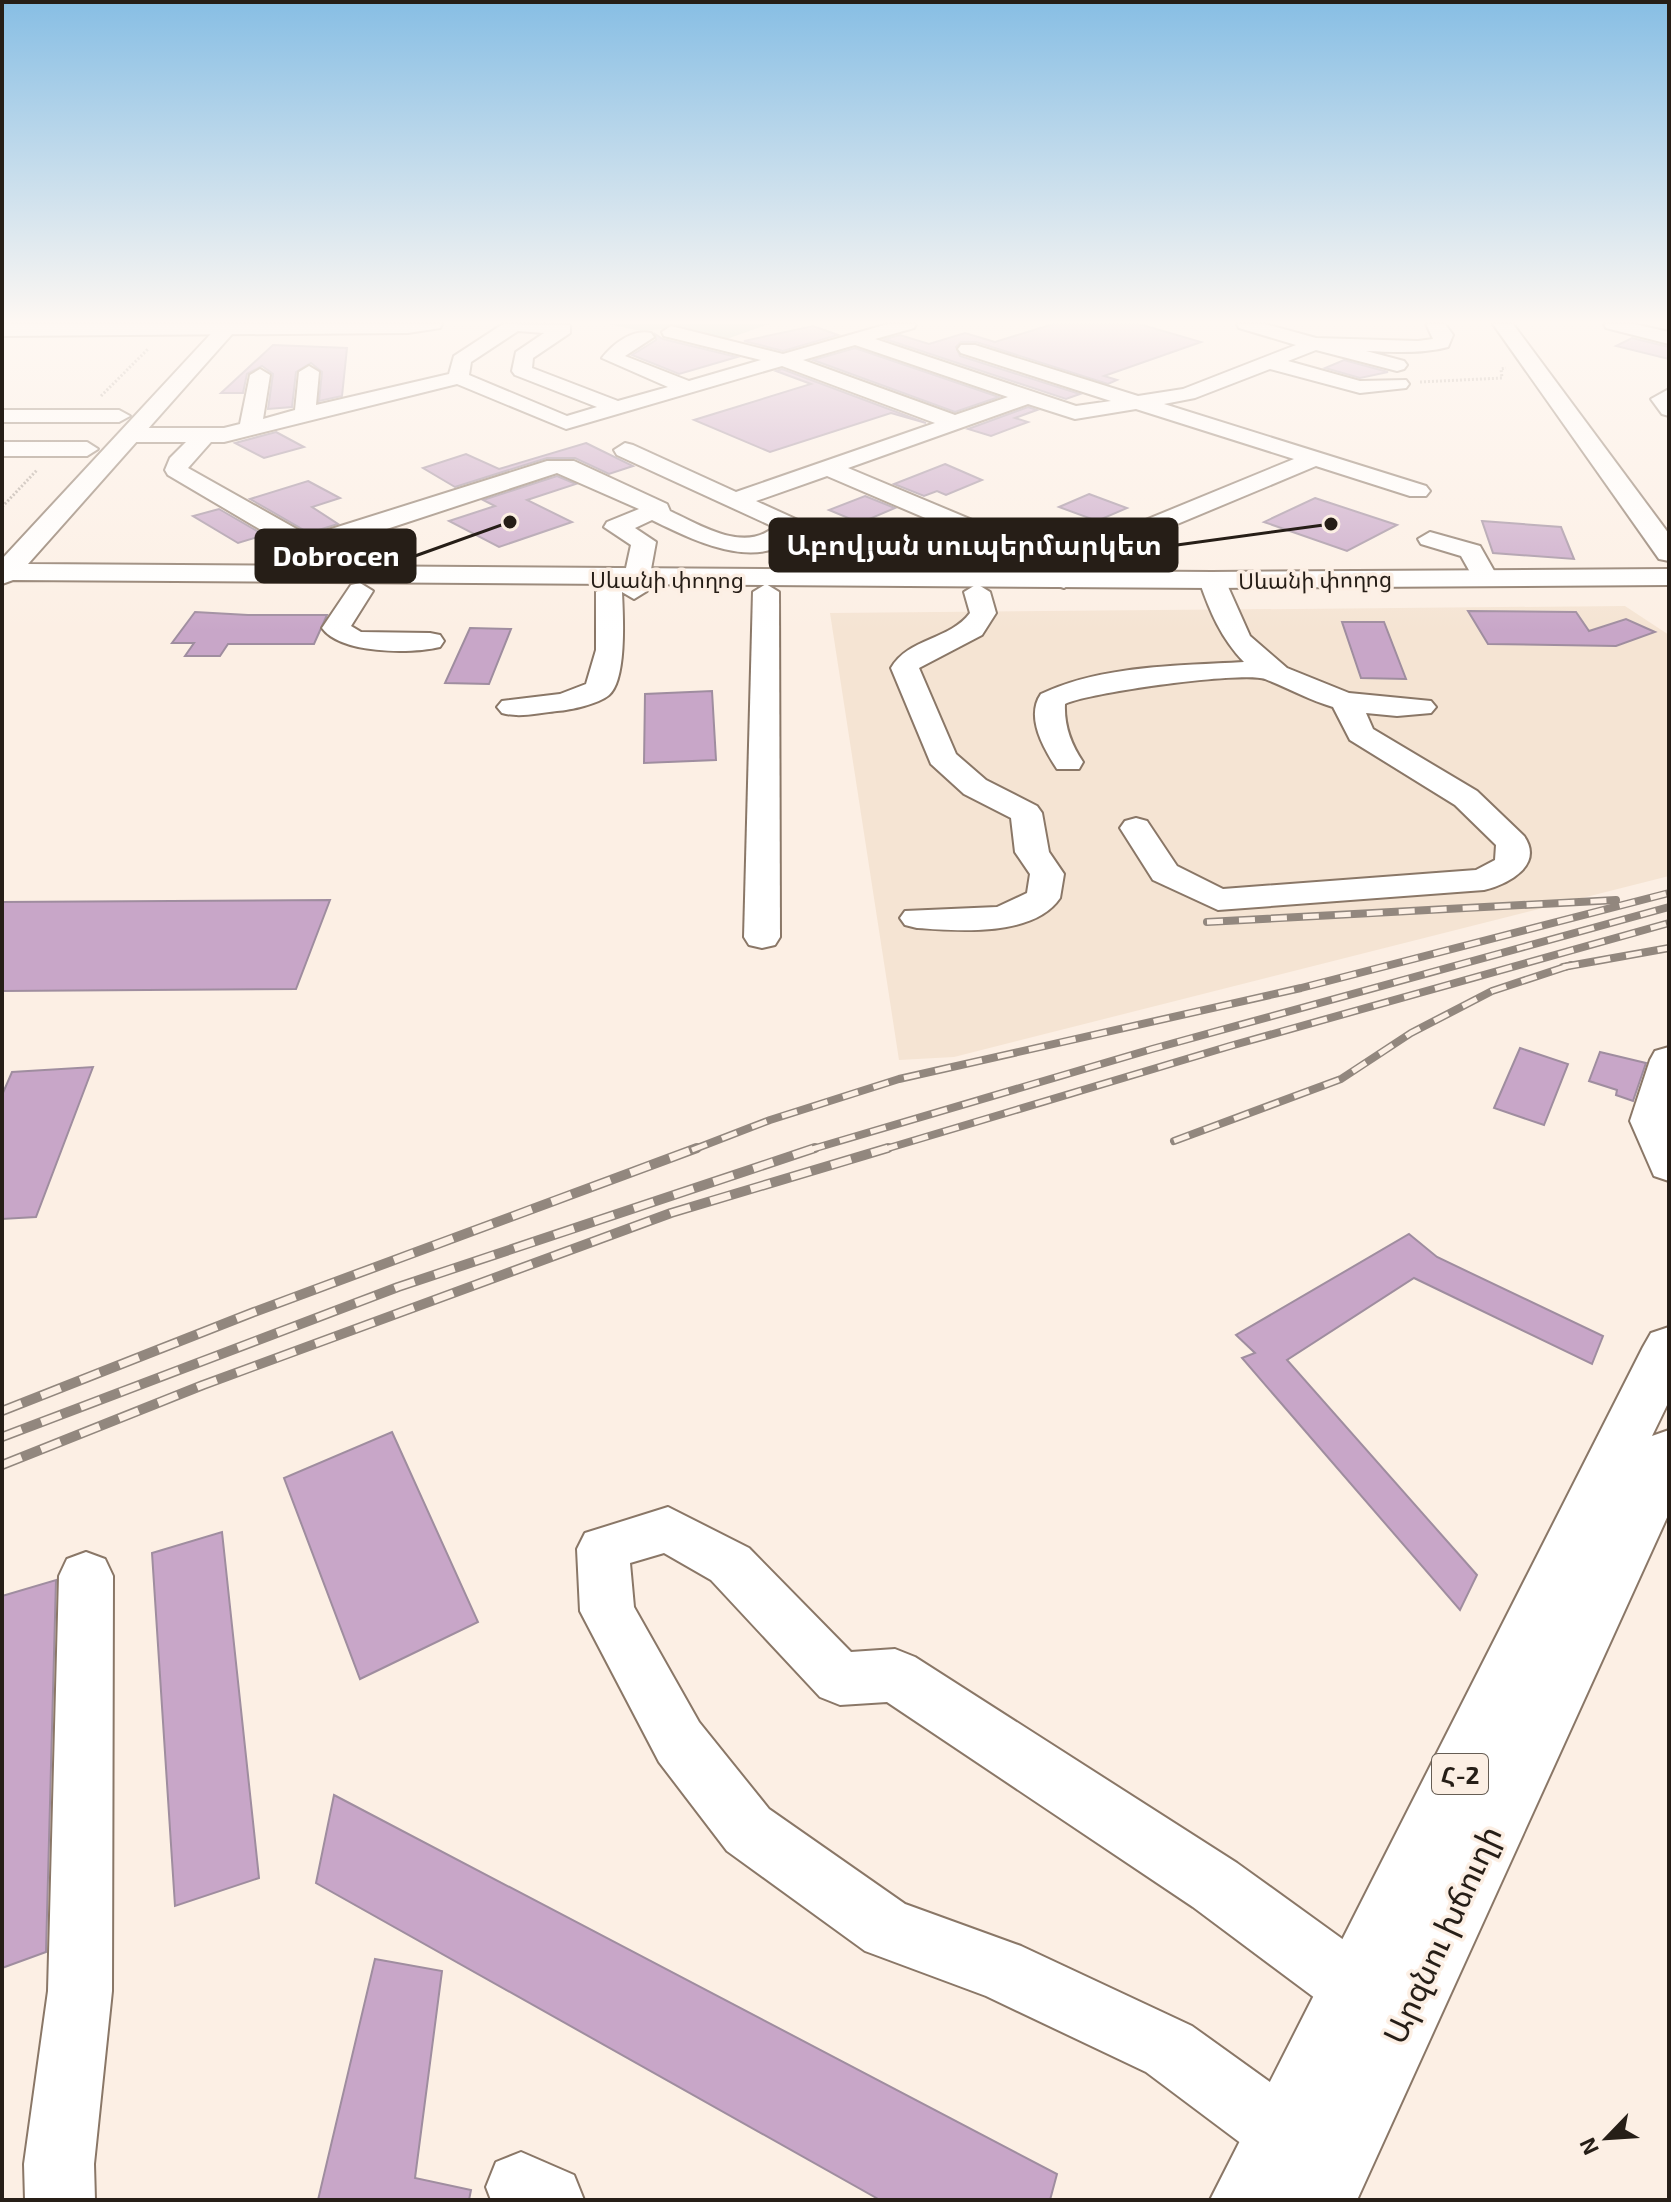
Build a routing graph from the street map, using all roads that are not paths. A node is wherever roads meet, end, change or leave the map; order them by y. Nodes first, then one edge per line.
1 (122, 427) edge
2 (124, 427) edge
3 (139, 427) edge
4 (258, 427) edge
5 (945, 427) edge
6 (1217, 427) edge
7 (1577, 427) edge
8 (250, 429) joint
9 (205, 435) junction
10 (2, 449) edge
11 (87, 449) junction
12 (625, 450) dead end
13 (1316, 458) junction
14 (828, 468) junction
15 (1418, 491) dead end
16 (736, 500) junction
17 (656, 513) junction
18 (10, 532) dead end
19 (1430, 539) dead end
20 (1669, 553) edge
21 (1061, 572) junction
22 (1484, 576) junction
23 (3, 577) edge
24 (1669, 577) edge
25 (1214, 586) junction
26 (627, 588) junction
27 (360, 591) junction
28 (766, 592) junction
29 (977, 592) junction
30 (1669, 593) edge
31 (430, 641) dead end
32 (1268, 669) junction
33 (1345, 701) junction
34 (512, 707) dead end
35 (1421, 707) dead end
36 (1068, 762) dead end
37 (1136, 828) dead end
38 (917, 918) dead end
39 (762, 937) dead end
40 (1669, 1060) edge
41 (1669, 1166) edge
42 (1669, 1347) edge
43 (1669, 1453) edge
44 (86, 1576) dead end
45 (1354, 1987) junction
46 (1282, 2132) junction
47 (60, 2200) edge
48 (1249, 2200) edge
49 (1317, 2200) edge

1 - 11 main road
2 - 23 main road
3 - 9 street
4 - 8 street
5 - 14 street
6 - 13 street
7 - 20 main road
8 - 9 street
9 - 17 street
10 - 11 street
11 - 18 main road
12 - 16 street
13 - 15 street
13 - 21 street
14 - 16 street
14 - 21 street
16 - 17 street
17 - 26 street
19 - 22 street
21 - 25 main road, Սևանի փողոց
21 - 26 main road, Սևանի փողոց
22 - 24 main road, Սևանի փողոց
22 - 25 main road, Սևանի փողոց
23 - 26 main road, Սևանի փողոց
23 - 27 main road, Սևանի փողոց
25 - 29 main road, Սևանի փողոց
25 - 30 main road, Սևանի փողոց
25 - 32 street
26 - 27 main road, Սևանի փողոց
26 - 28 main road, Սևանի փողոց
26 - 34 street
27 - 31 street
28 - 29 main road, Սևանի փողոց
28 - 39 street
29 - 38 street
32 - 33 street
32 - 36 street
33 - 35 street
33 - 37 street
40 - 41 street
42 - 45 main road, Հ-2
43 - 49 main road, Արզնու խճուղի / Հ-2
44 - 47 street
45 - 46 main road, Հ-2
45 - 46 street
46 - 48 main road, Հ-2

